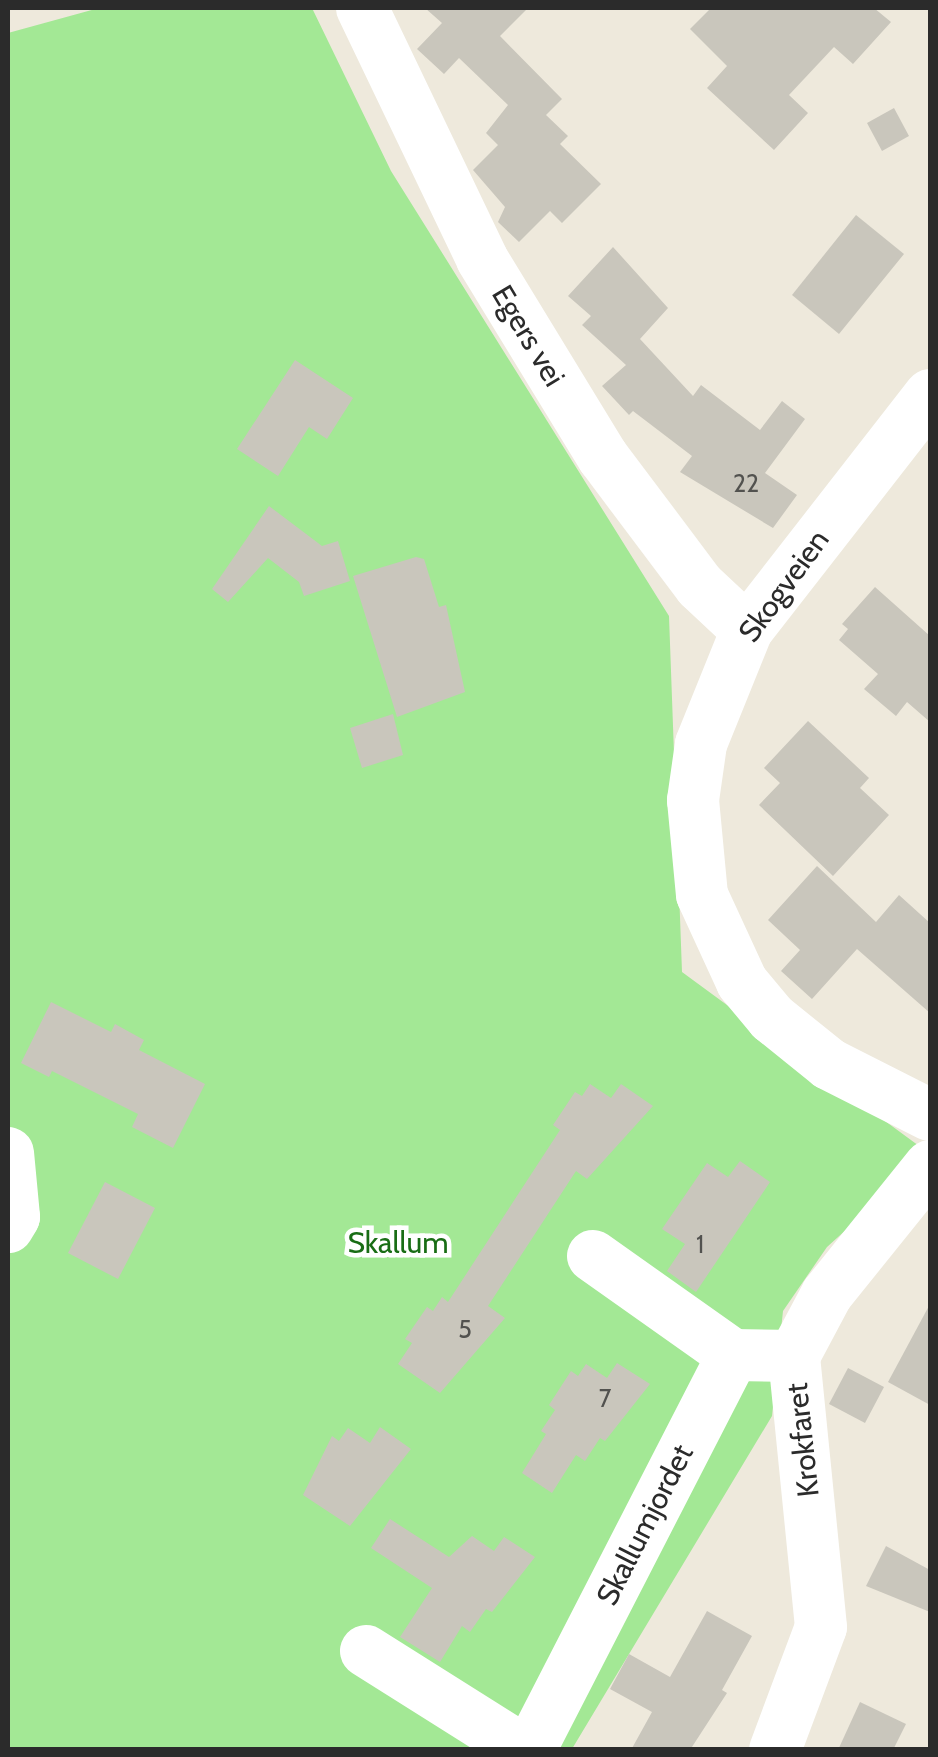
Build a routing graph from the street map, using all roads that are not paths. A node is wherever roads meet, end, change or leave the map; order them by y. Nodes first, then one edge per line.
1 (362, 8) edge
2 (930, 395) edge
3 (747, 630) junction
4 (930, 1115) edge
5 (8, 1153) edge
6 (930, 1166) edge
7 (11, 1222) edge
8 (593, 1256) dead end
9 (733, 1355) junction
10 (794, 1356) junction
11 (366, 1651) dead end
12 (527, 1750) edge
13 (775, 1750) edge

1 - 3 street, Egers vei
2 - 3 street, Skogveien
3 - 4 street, Skogveien
5 - 7 street
6 - 10 street, Krokfaret
8 - 9 street
9 - 10 street
9 - 12 street, Skallumjordet
10 - 13 street, Krokfaret
11 - 12 street

